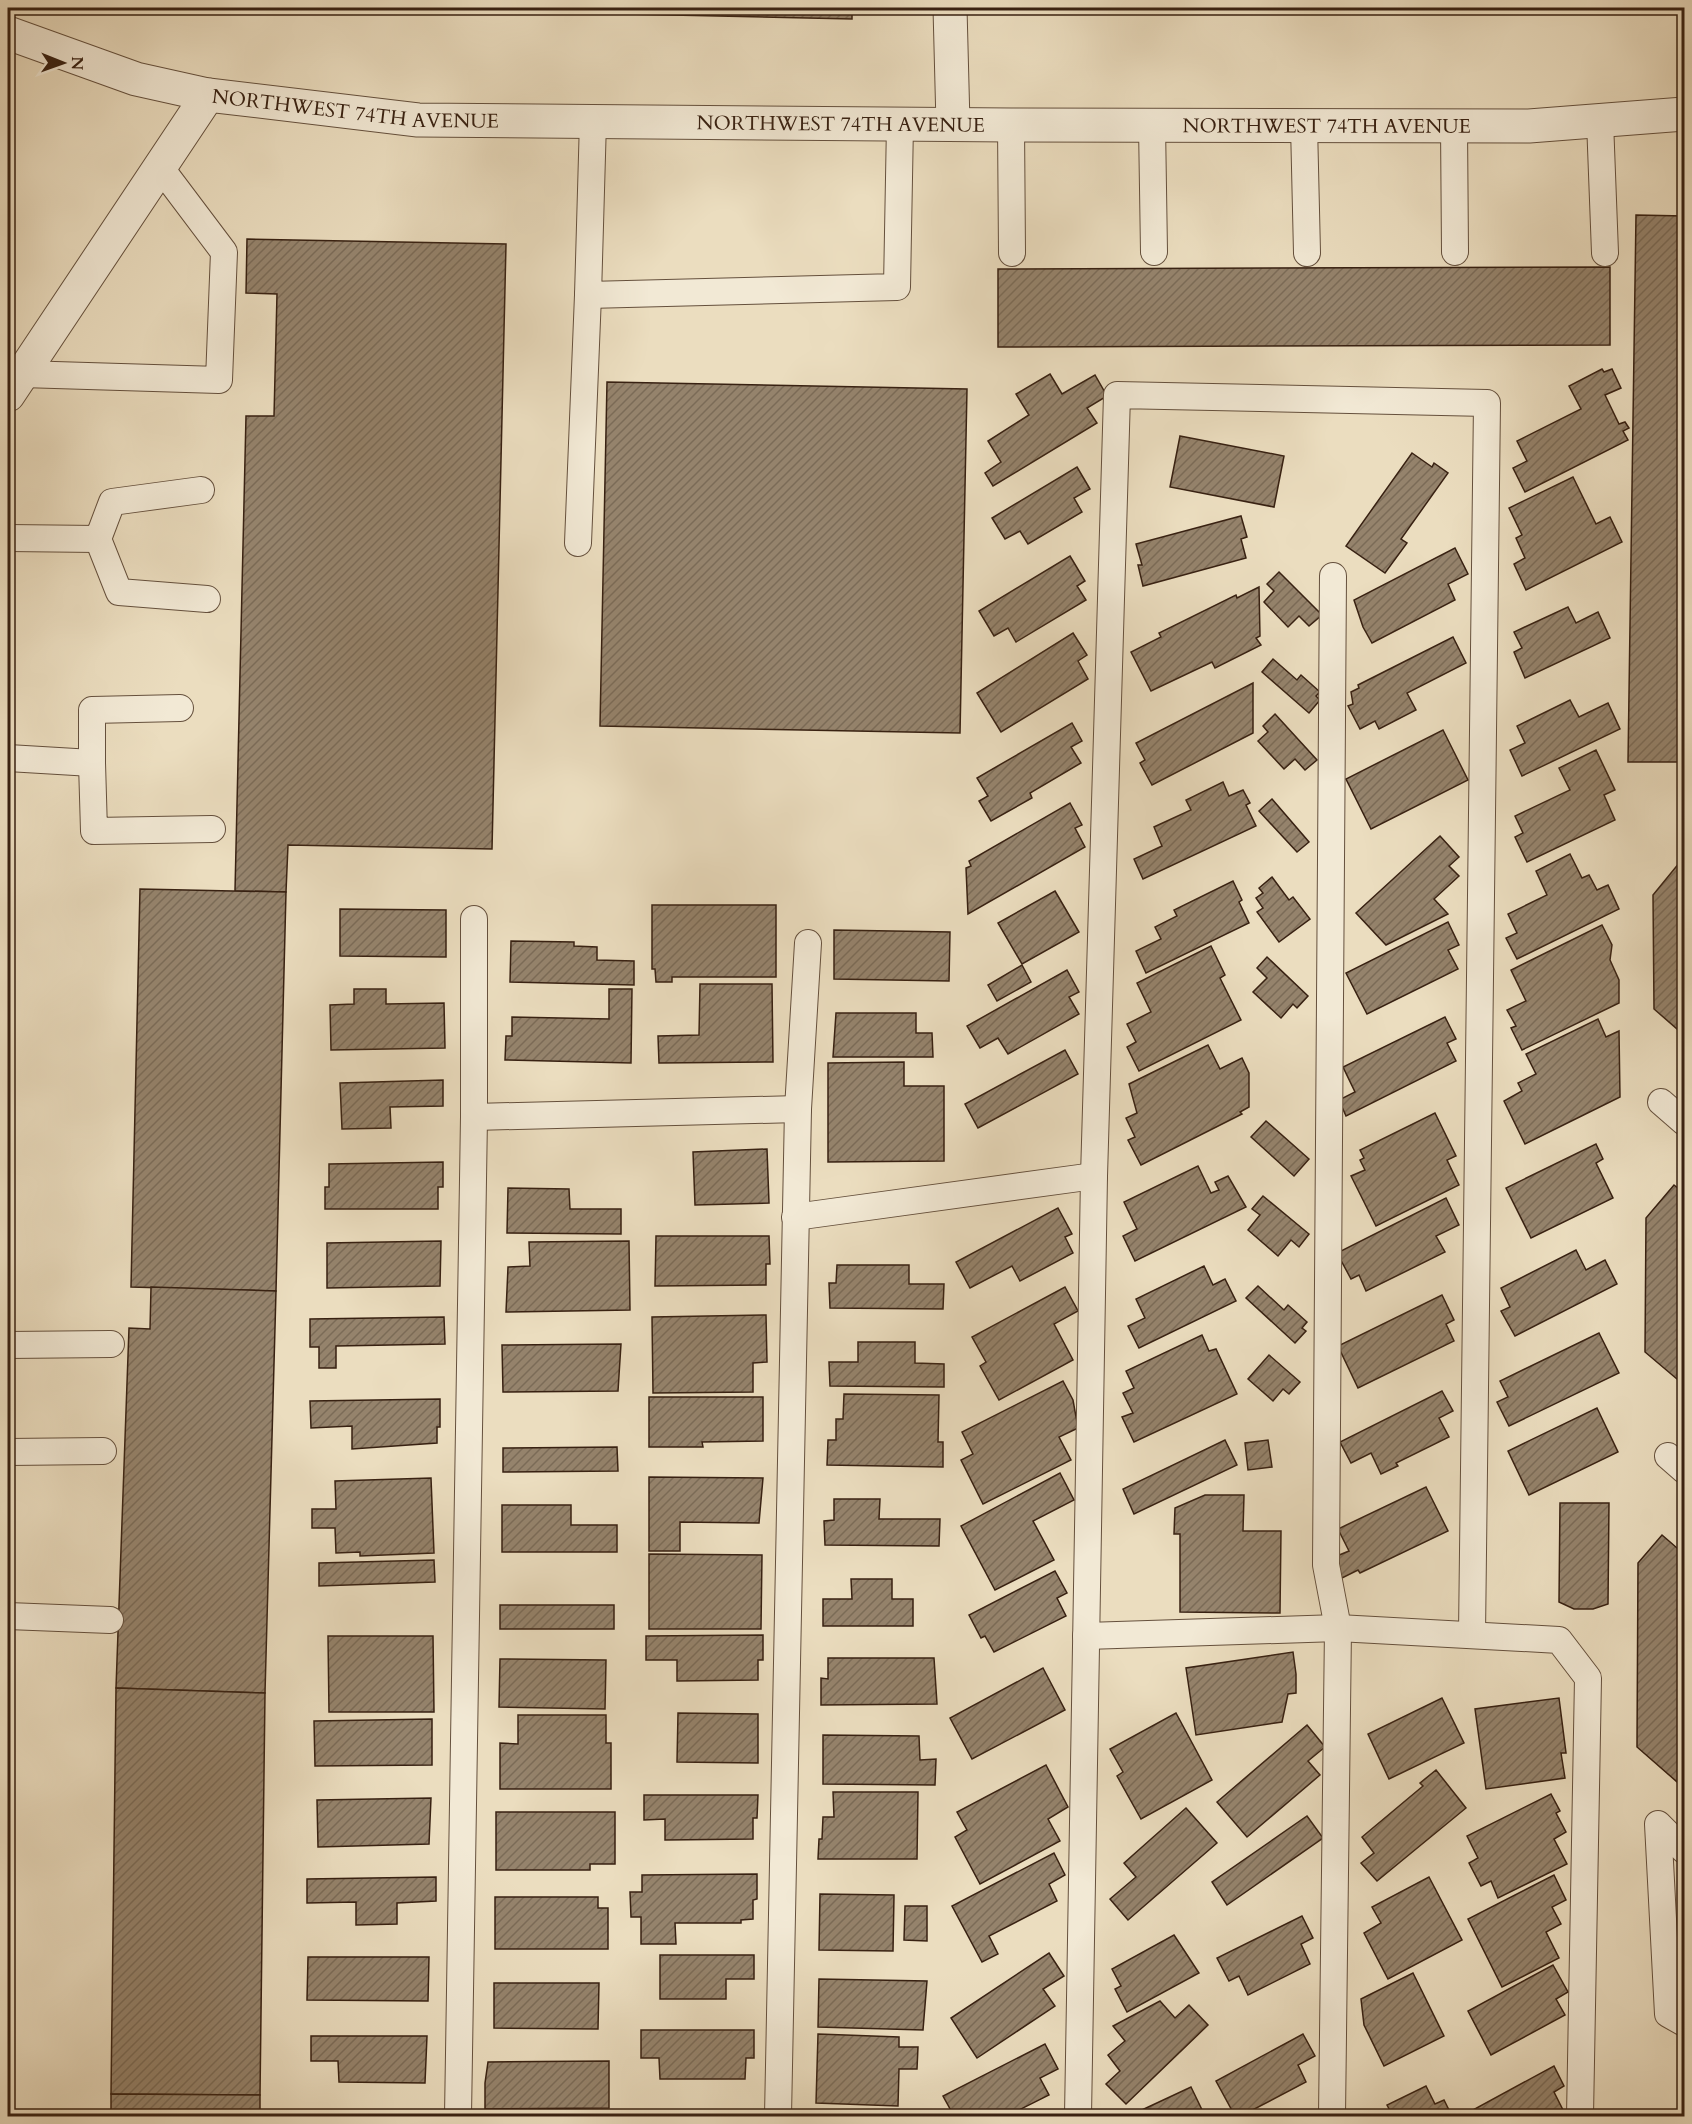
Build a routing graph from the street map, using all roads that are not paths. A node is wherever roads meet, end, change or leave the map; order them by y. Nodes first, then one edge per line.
1 (950, 8) edge
2 (8, 33) edge
3 (208, 95) junction
4 (1684, 114) edge
5 (593, 121) junction
6 (1600, 121) junction
7 (900, 124) junction
8 (952, 124) junction
9 (1011, 125) junction
10 (1152, 125) junction
11 (1304, 125) junction
12 (1454, 126) junction
13 (160, 166) junction
14 (1012, 252) dead end
15 (1154, 252) dead end
16 (1455, 252) dead end
17 (1307, 253) dead end
18 (1605, 253) dead end
19 (588, 295) junction
20 (15, 384) edge
21 (201, 490) dead end
22 (8, 538) edge
23 (98, 539) junction
24 (578, 543) dead end
25 (1332, 576) dead end
26 (207, 599) dead end
27 (180, 708) dead end
28 (8, 758) edge
29 (92, 763) junction
30 (212, 829) dead end
31 (474, 919) dead end
32 (808, 943) dead end
33 (1661, 1102) dead end
34 (798, 1109) junction
35 (474, 1117) junction
36 (1684, 1122) edge
37 (1094, 1176) junction
38 (795, 1218) junction
39 (111, 1344) dead end
40 (8, 1345) edge
41 (103, 1451) dead end
42 (8, 1452) edge
43 (8, 1616) edge
44 (110, 1620) dead end
45 (1338, 1628) junction
46 (1472, 1634) junction
47 (1086, 1636) junction
48 (1684, 1850) edge
49 (1684, 2023) edge
50 (458, 2116) edge
51 (778, 2116) edge
52 (1078, 2116) edge
53 (1332, 2116) edge
54 (1580, 2116) edge

1 - 8 street
2 - 3 street, NORTHWEST 74TH AVENUE
3 - 5 street, NORTHWEST 74TH AVENUE
3 - 13 street
4 - 6 street, NORTHWEST 74TH AVENUE
5 - 7 street, NORTHWEST 74TH AVENUE
5 - 19 lane
6 - 12 street, NORTHWEST 74TH AVENUE
6 - 18 lane
7 - 8 street, NORTHWEST 74TH AVENUE
7 - 19 lane
8 - 9 street, NORTHWEST 74TH AVENUE
9 - 10 street, NORTHWEST 74TH AVENUE
9 - 14 lane
10 - 11 street, NORTHWEST 74TH AVENUE
10 - 15 lane
11 - 12 street, NORTHWEST 74TH AVENUE
11 - 17 lane
12 - 16 lane
13 - 20 street
13 - 20 lane
19 - 24 lane
21 - 23 lane
22 - 23 lane
23 - 26 lane
25 - 45 lane
27 - 29 lane
28 - 29 lane
29 - 30 lane
31 - 35 lane
32 - 34 lane
33 - 36 lane
34 - 35 lane
34 - 38 lane
35 - 50 lane
37 - 38 lane
37 - 46 lane
37 - 47 lane
38 - 51 lane
39 - 40 lane
41 - 42 lane
43 - 44 lane
45 - 46 lane
45 - 47 lane
45 - 53 lane
46 - 54 lane
47 - 52 lane
48 - 49 lane

